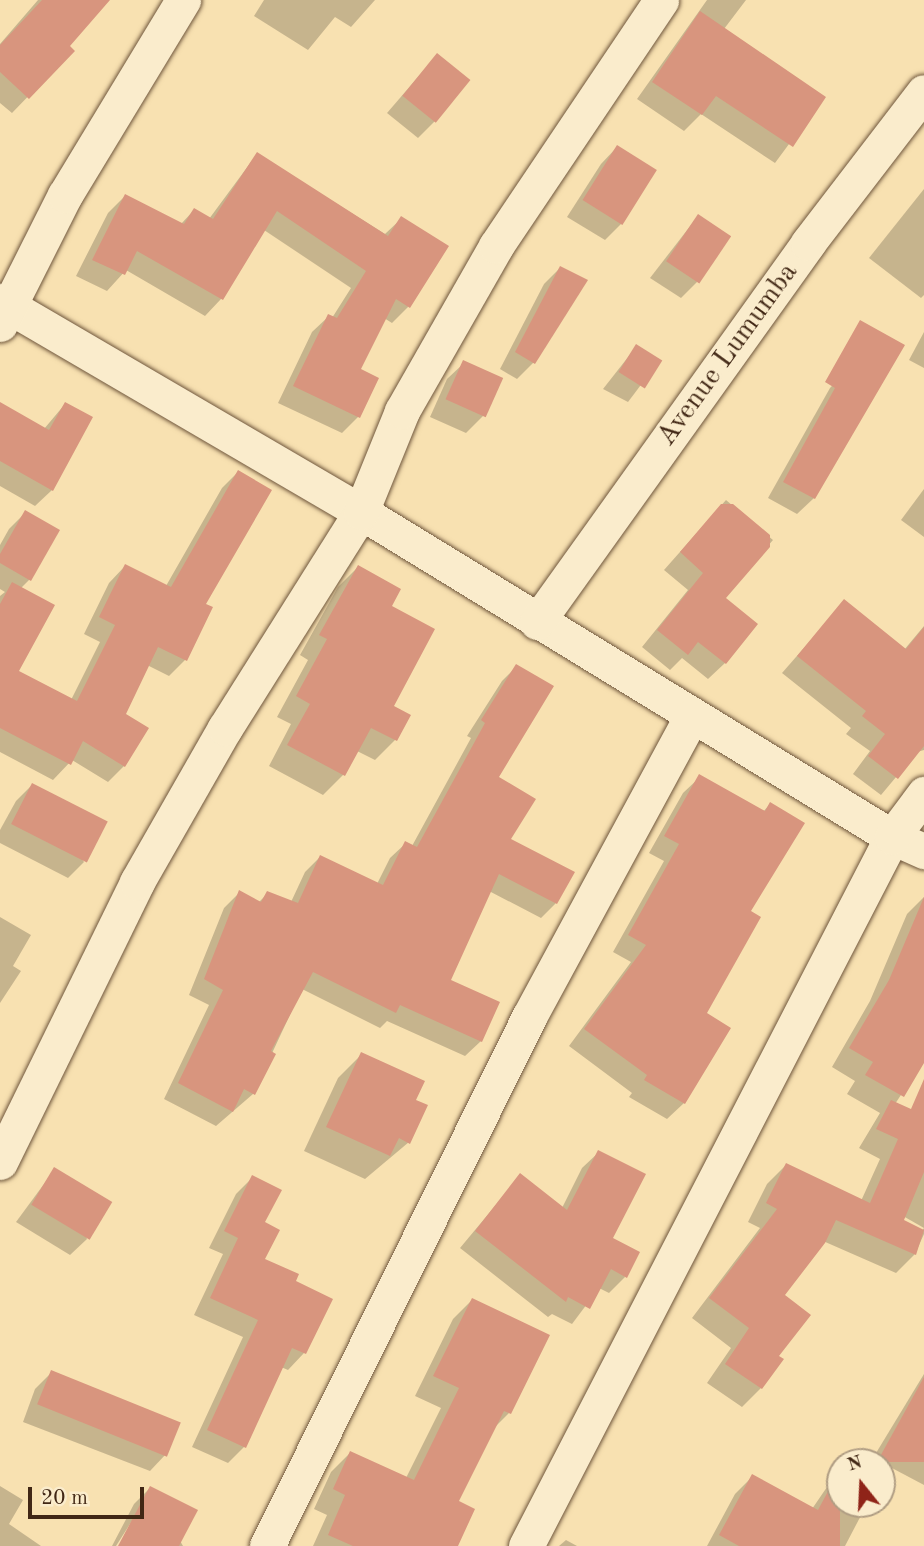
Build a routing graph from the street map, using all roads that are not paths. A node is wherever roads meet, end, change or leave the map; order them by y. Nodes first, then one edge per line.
1 (183, 0) edge
2 (661, 0) edge
3 (924, 92) edge
4 (3, 311) edge
5 (361, 512) junction
6 (537, 622) junction
7 (692, 716) junction
8 (924, 794) edge
9 (892, 837) junction
10 (924, 851) edge
11 (0, 1163) edge
12 (267, 1546) edge
13 (526, 1546) edge

1 - 4 street
2 - 5 street
3 - 6 street, Avenue Lumumba
4 - 5 street
5 - 6 street
5 - 11 street
6 - 7 street
7 - 9 street
7 - 12 street
8 - 9 street
9 - 10 street
9 - 13 street

